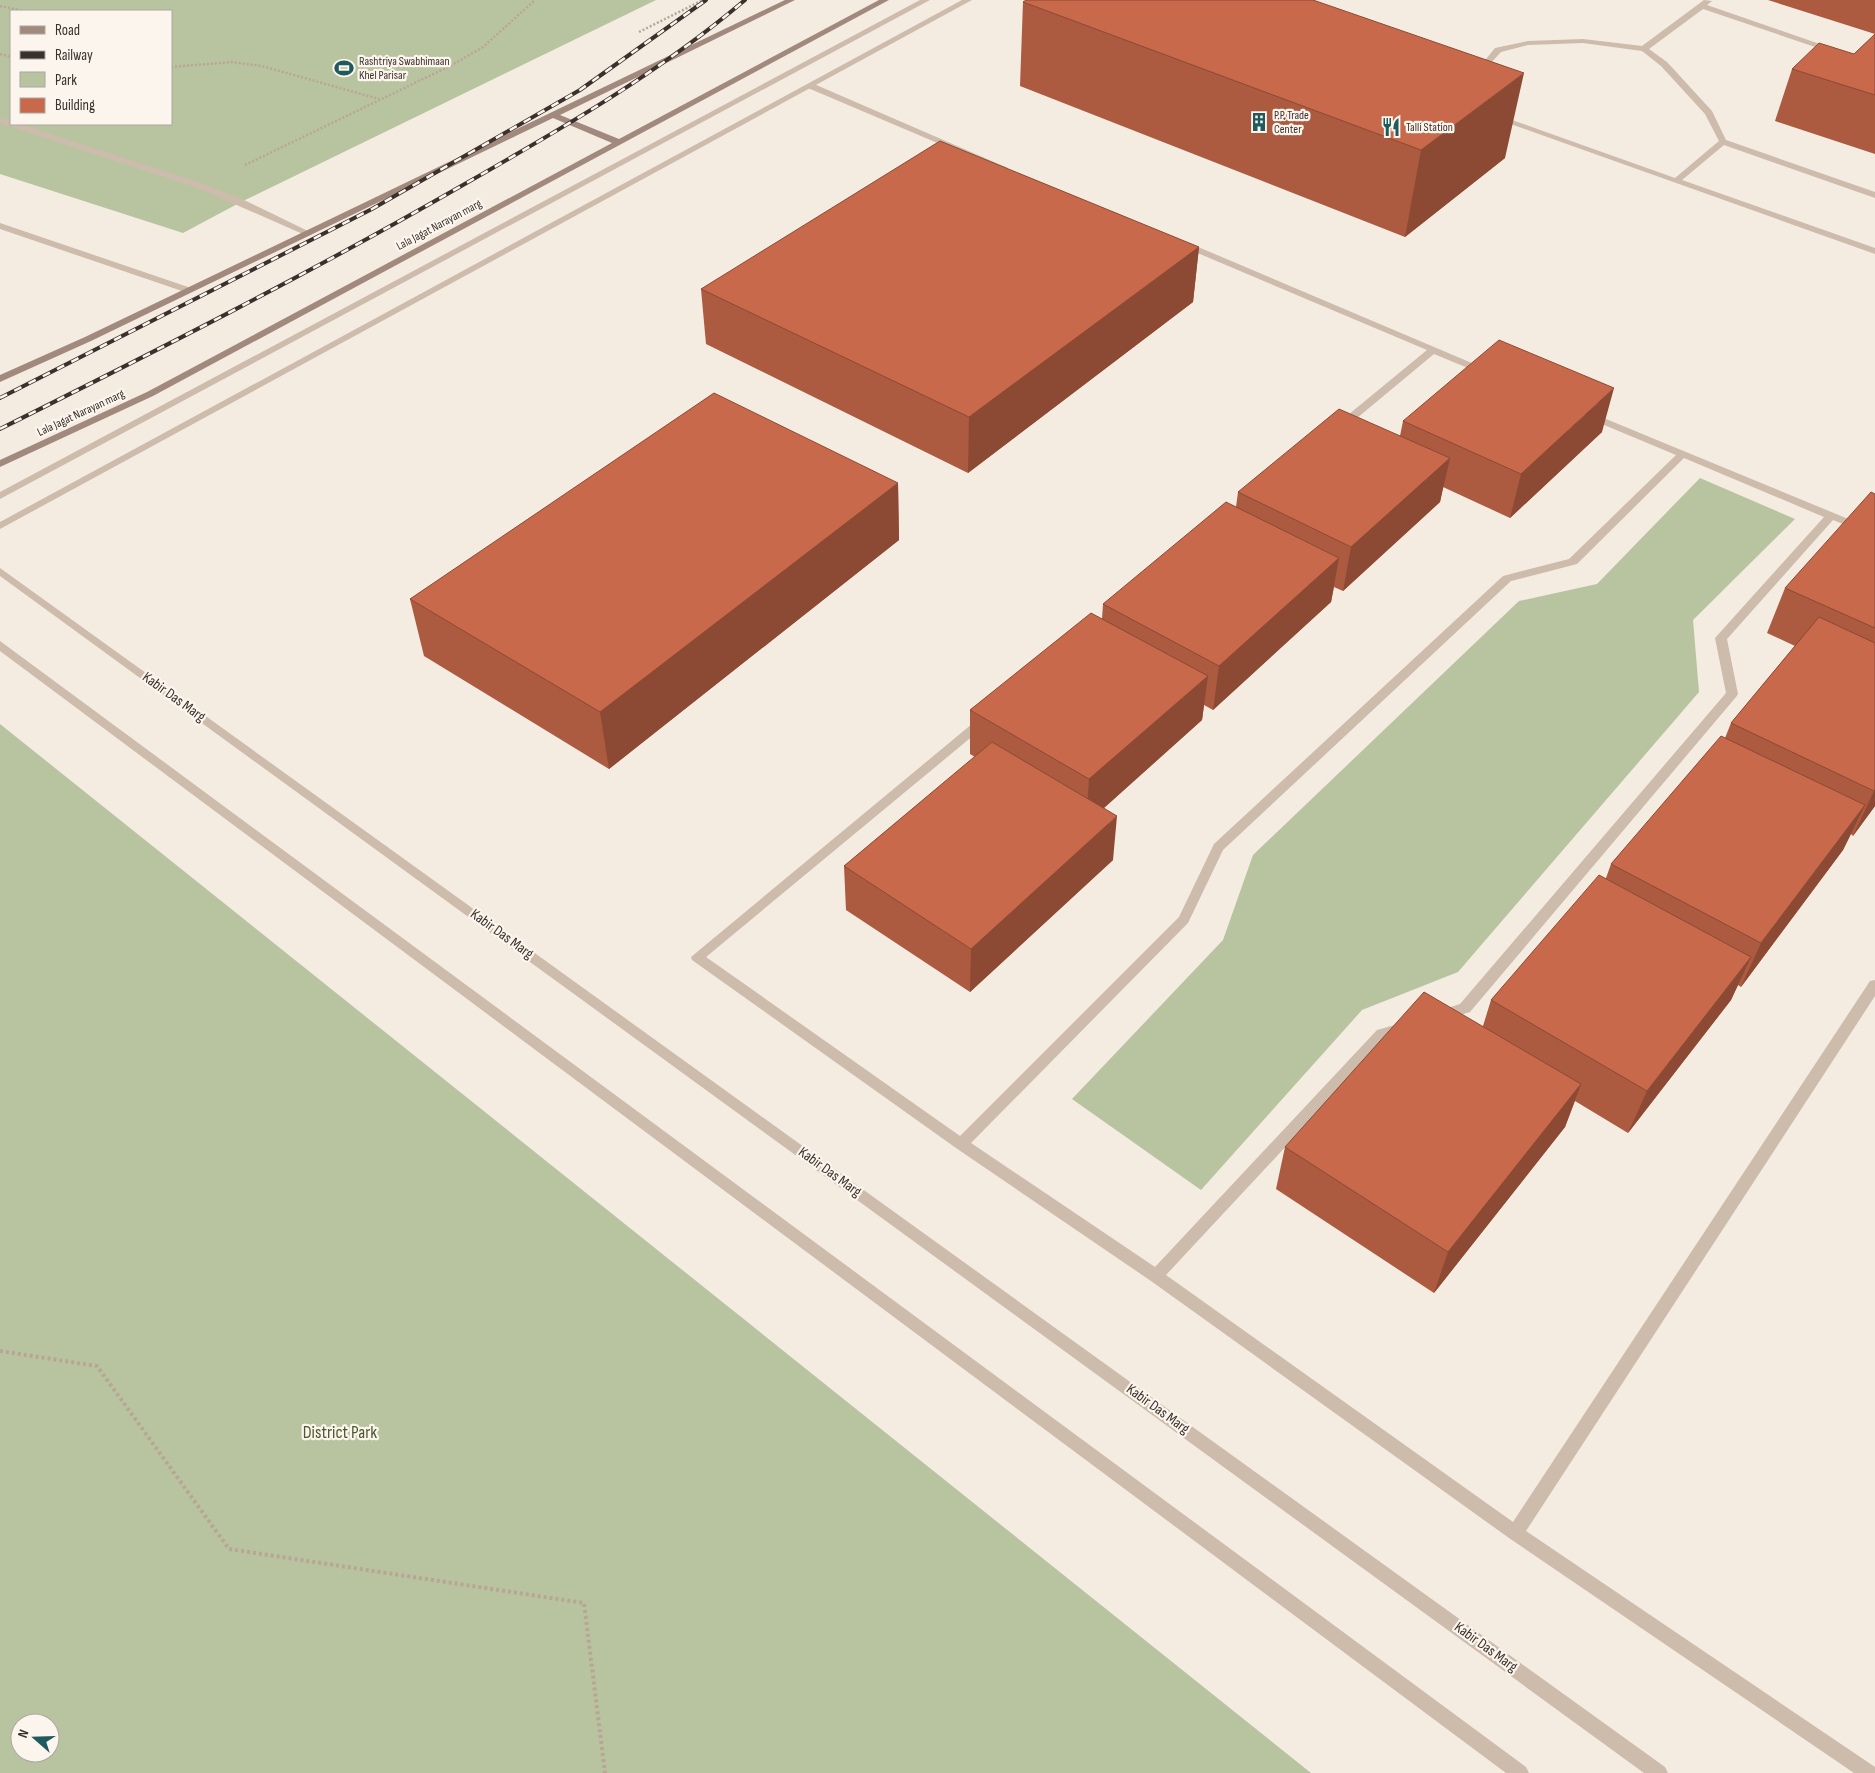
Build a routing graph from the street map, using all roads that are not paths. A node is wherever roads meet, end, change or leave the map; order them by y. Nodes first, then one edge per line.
1 (791, 0) edge
2 (886, 0) edge
3 (926, 0) edge
4 (968, 0) edge
5 (1709, 0) edge
6 (1702, 6) junction
7 (1644, 49) junction
8 (1839, 51) edge
9 (1477, 61) edge
10 (1486, 64) junction
11 (1480, 80) edge
12 (811, 86) junction
13 (1487, 114) edge
14 (552, 115) junction
15 (15, 125) edge
16 (1723, 142) junction
17 (620, 143) junction
18 (1012, 171) edge
19 (1676, 182) junction
20 (1875, 195) edge
21 (0, 226) edge
22 (308, 233) junction
23 (1177, 241) edge
24 (1875, 251) edge
25 (188, 290) junction
26 (1433, 350) junction
27 (1488, 373) edge
28 (0, 379) edge
29 (1580, 412) edge
30 (1334, 431) edge
31 (1682, 454) junction
32 (0, 464) edge
33 (0, 496) edge
34 (1831, 516) junction
35 (0, 526) edge
36 (1875, 534) edge
37 (0, 571) edge
38 (0, 645) edge
39 (991, 715) edge
40 (1875, 985) edge
41 (1428, 1020) edge
42 (1410, 1026) edge
43 (961, 1144) junction
44 (1156, 1276) junction
45 (1515, 1533) junction
46 (1520, 1773) edge
47 (1659, 1773) edge
48 (1869, 1773) edge

1 - 14 main road
2 - 17 main road, Lala Jagat Narayan marg
3 - 33 street
4 - 12 street
5 - 6 street
6 - 7 street
6 - 8 street
7 - 10 street
7 - 16 street
9 - 10 street
10 - 11 street
12 - 18 street
12 - 35 street
13 - 19 street
14 - 17 main road
14 - 22 main road
15 - 22 street
16 - 19 street
16 - 20 street
17 - 32 main road, Lala Jagat Narayan marg
19 - 24 street
21 - 25 street
22 - 25 main road
23 - 26 street
25 - 28 main road
26 - 27 street
26 - 30 street
29 - 31 street
31 - 34 street
31 - 43 street
34 - 36 street
34 - 41 street
37 - 47 street, Kabir Das Marg
38 - 46 street
39 - 43 street
40 - 45 street
42 - 44 street
43 - 44 street
44 - 45 street
45 - 48 street

